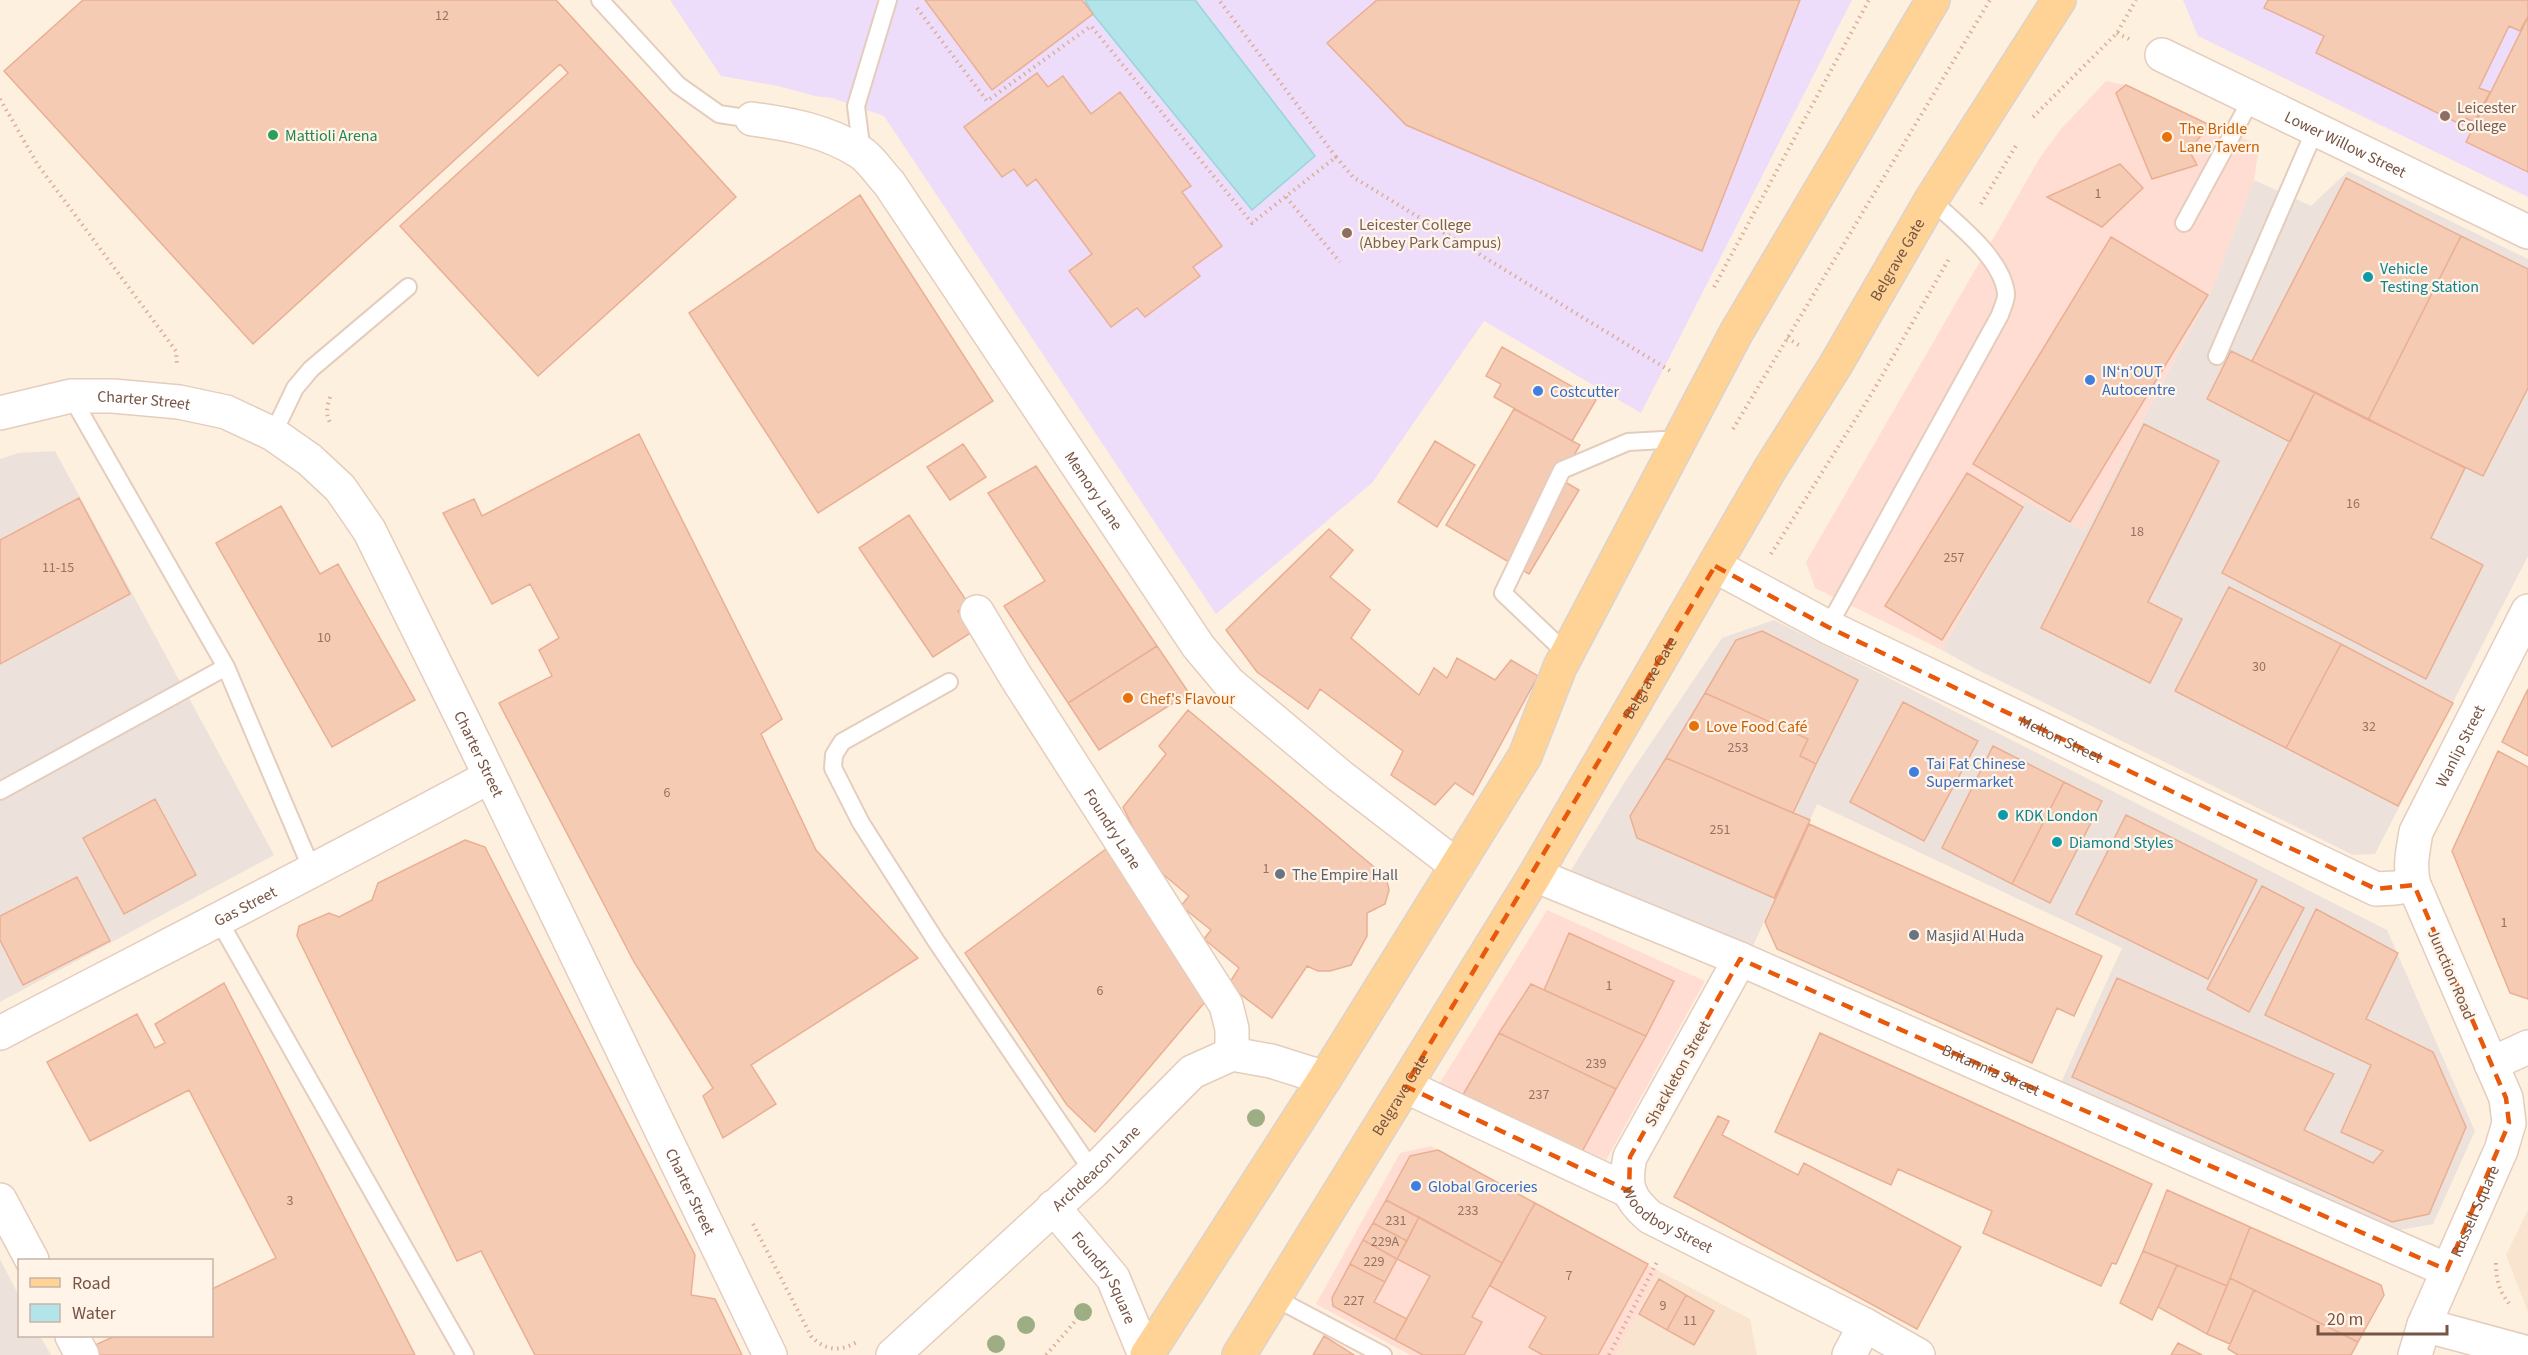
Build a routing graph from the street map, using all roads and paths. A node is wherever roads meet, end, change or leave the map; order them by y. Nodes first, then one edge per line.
1 (600, 0) edge
2 (888, 0) edge
3 (911, 0) edge
4 (1219, 0) edge
5 (1869, 0) edge
6 (1933, 0) edge
7 (2059, 0) edge
8 (2136, 0) edge
9 (2162, 55) dead end
10 (2252, 98) junction
11 (0, 99) edge
12 (2032, 118) dead end
13 (752, 119) joint
14 (2315, 130) junction
15 (2020, 138) dead end
16 (862, 153) junction
17 (1336, 157) junction
18 (1286, 196) junction
19 (1931, 200) junction
20 (2184, 223) dead end
21 (1965, 231) junction
22 (2528, 232) edge
23 (1340, 262) dead end
24 (408, 287) dead end
25 (1711, 293) dead end
26 (2217, 356) dead end
27 (1677, 363) dead end
28 (71, 396) junction
29 (178, 402) junction
30 (0, 413) edge
31 (273, 434) junction
32 (1681, 439) junction
33 (1715, 566) junction
34 (1751, 585) junction
35 (2528, 611) edge
36 (977, 612) dead end
37 (1828, 627) junction
38 (1567, 654) junction
39 (226, 667) junction
40 (949, 682) dead end
41 (489, 777) junction
42 (0, 791) edge
43 (1457, 866) junction
44 (313, 872) junction
45 (1534, 875) junction
46 (2414, 885) junction
47 (218, 919) junction
48 (1740, 959) junction
49 (0, 1033) edge
50 (2528, 1047) edge
51 (1232, 1054) junction
52 (2491, 1064) junction
53 (1325, 1078) junction
54 (1406, 1086) junction
55 (1093, 1172) junction
56 (1629, 1191) junction
57 (0, 1200) edge
58 (1053, 1207) junction
59 (1678, 1230) junction
60 (2498, 1254) dead end
61 (31, 1259) edge
62 (2447, 1270) junction
63 (1275, 1298) junction
64 (1091, 1303) dead end
65 (2514, 1310) dead end
66 (1865, 1325) junction
67 (73, 1337) edge
68 (2419, 1340) edge
69 (2528, 1353) edge
70 (82, 1355) edge
71 (465, 1355) edge
72 (770, 1355) edge
73 (893, 1355) edge
74 (1046, 1355) edge
75 (1146, 1355) edge
76 (1239, 1355) edge
77 (1383, 1355) edge
78 (1609, 1355) edge
79 (1849, 1355) edge
80 (1918, 1355) edge

1 - 13 lane
2 - 16 lane
3 - 18 path
4 - 17 path
5 - 25 path
6 - 32 main road
7 - 19 main road, Belgrave Gate
8 - 12 path
9 - 10 street, Lower Willow Street
10 - 14 street, Lower Willow Street
10 - 20 lane
11 - 29 path
13 - 16 street, Memory Lane
14 - 22 street, Lower Willow Street
14 - 26 lane
15 - 21 path
16 - 43 street, Memory Lane
17 - 18 path
17 - 27 path
18 - 23 path
19 - 21 lane
19 - 33 main road, Belgrave Gate
21 - 34 path
21 - 37 lane
24 - 31 lane
28 - 29 street, Charter Street
28 - 30 street, Charter Street
28 - 39 lane
29 - 31 street, Charter Street
31 - 41 street, Charter Street
32 - 38 main road
32 - 38 lane
33 - 34 street, Melton Street
33 - 45 main road, Belgrave Gate
34 - 37 street, Melton Street
35 - 46 street, Wanlip Street
36 - 51 street, Foundry Lane
37 - 46 street, Melton Street
38 - 43 main road
39 - 42 lane
39 - 44 lane
40 - 55 lane
41 - 44 street, Gas Street
41 - 72 street, Charter Street
43 - 53 main road
44 - 47 street, Gas Street
45 - 48 street, Britannia Street
45 - 54 main road, Belgrave Gate
46 - 52 street, Junction Road
47 - 49 street, Gas Street
47 - 71 lane
48 - 56 street, Shackleton Street
48 - 62 street, Britannia Street
50 - 52 street
51 - 53 street
51 - 55 street, Archdeacon Lane
52 - 62 street, Russell Square
53 - 75 main road
54 - 56 street, Woodboy Street
54 - 63 main road, Belgrave Gate
55 - 58 street, Archdeacon Lane
56 - 59 street, Woodboy Street
57 - 61 street
58 - 73 street, Archdeacon Lane
58 - 75 street, Foundry Square
59 - 66 street, Woodboy Street
59 - 78 path
60 - 65 path
62 - 68 street, Russell Square
63 - 76 main road, Belgrave Gate
63 - 77 lane
64 - 74 path
66 - 79 street
66 - 80 street, Woodboy Street
67 - 70 street
68 - 69 street

